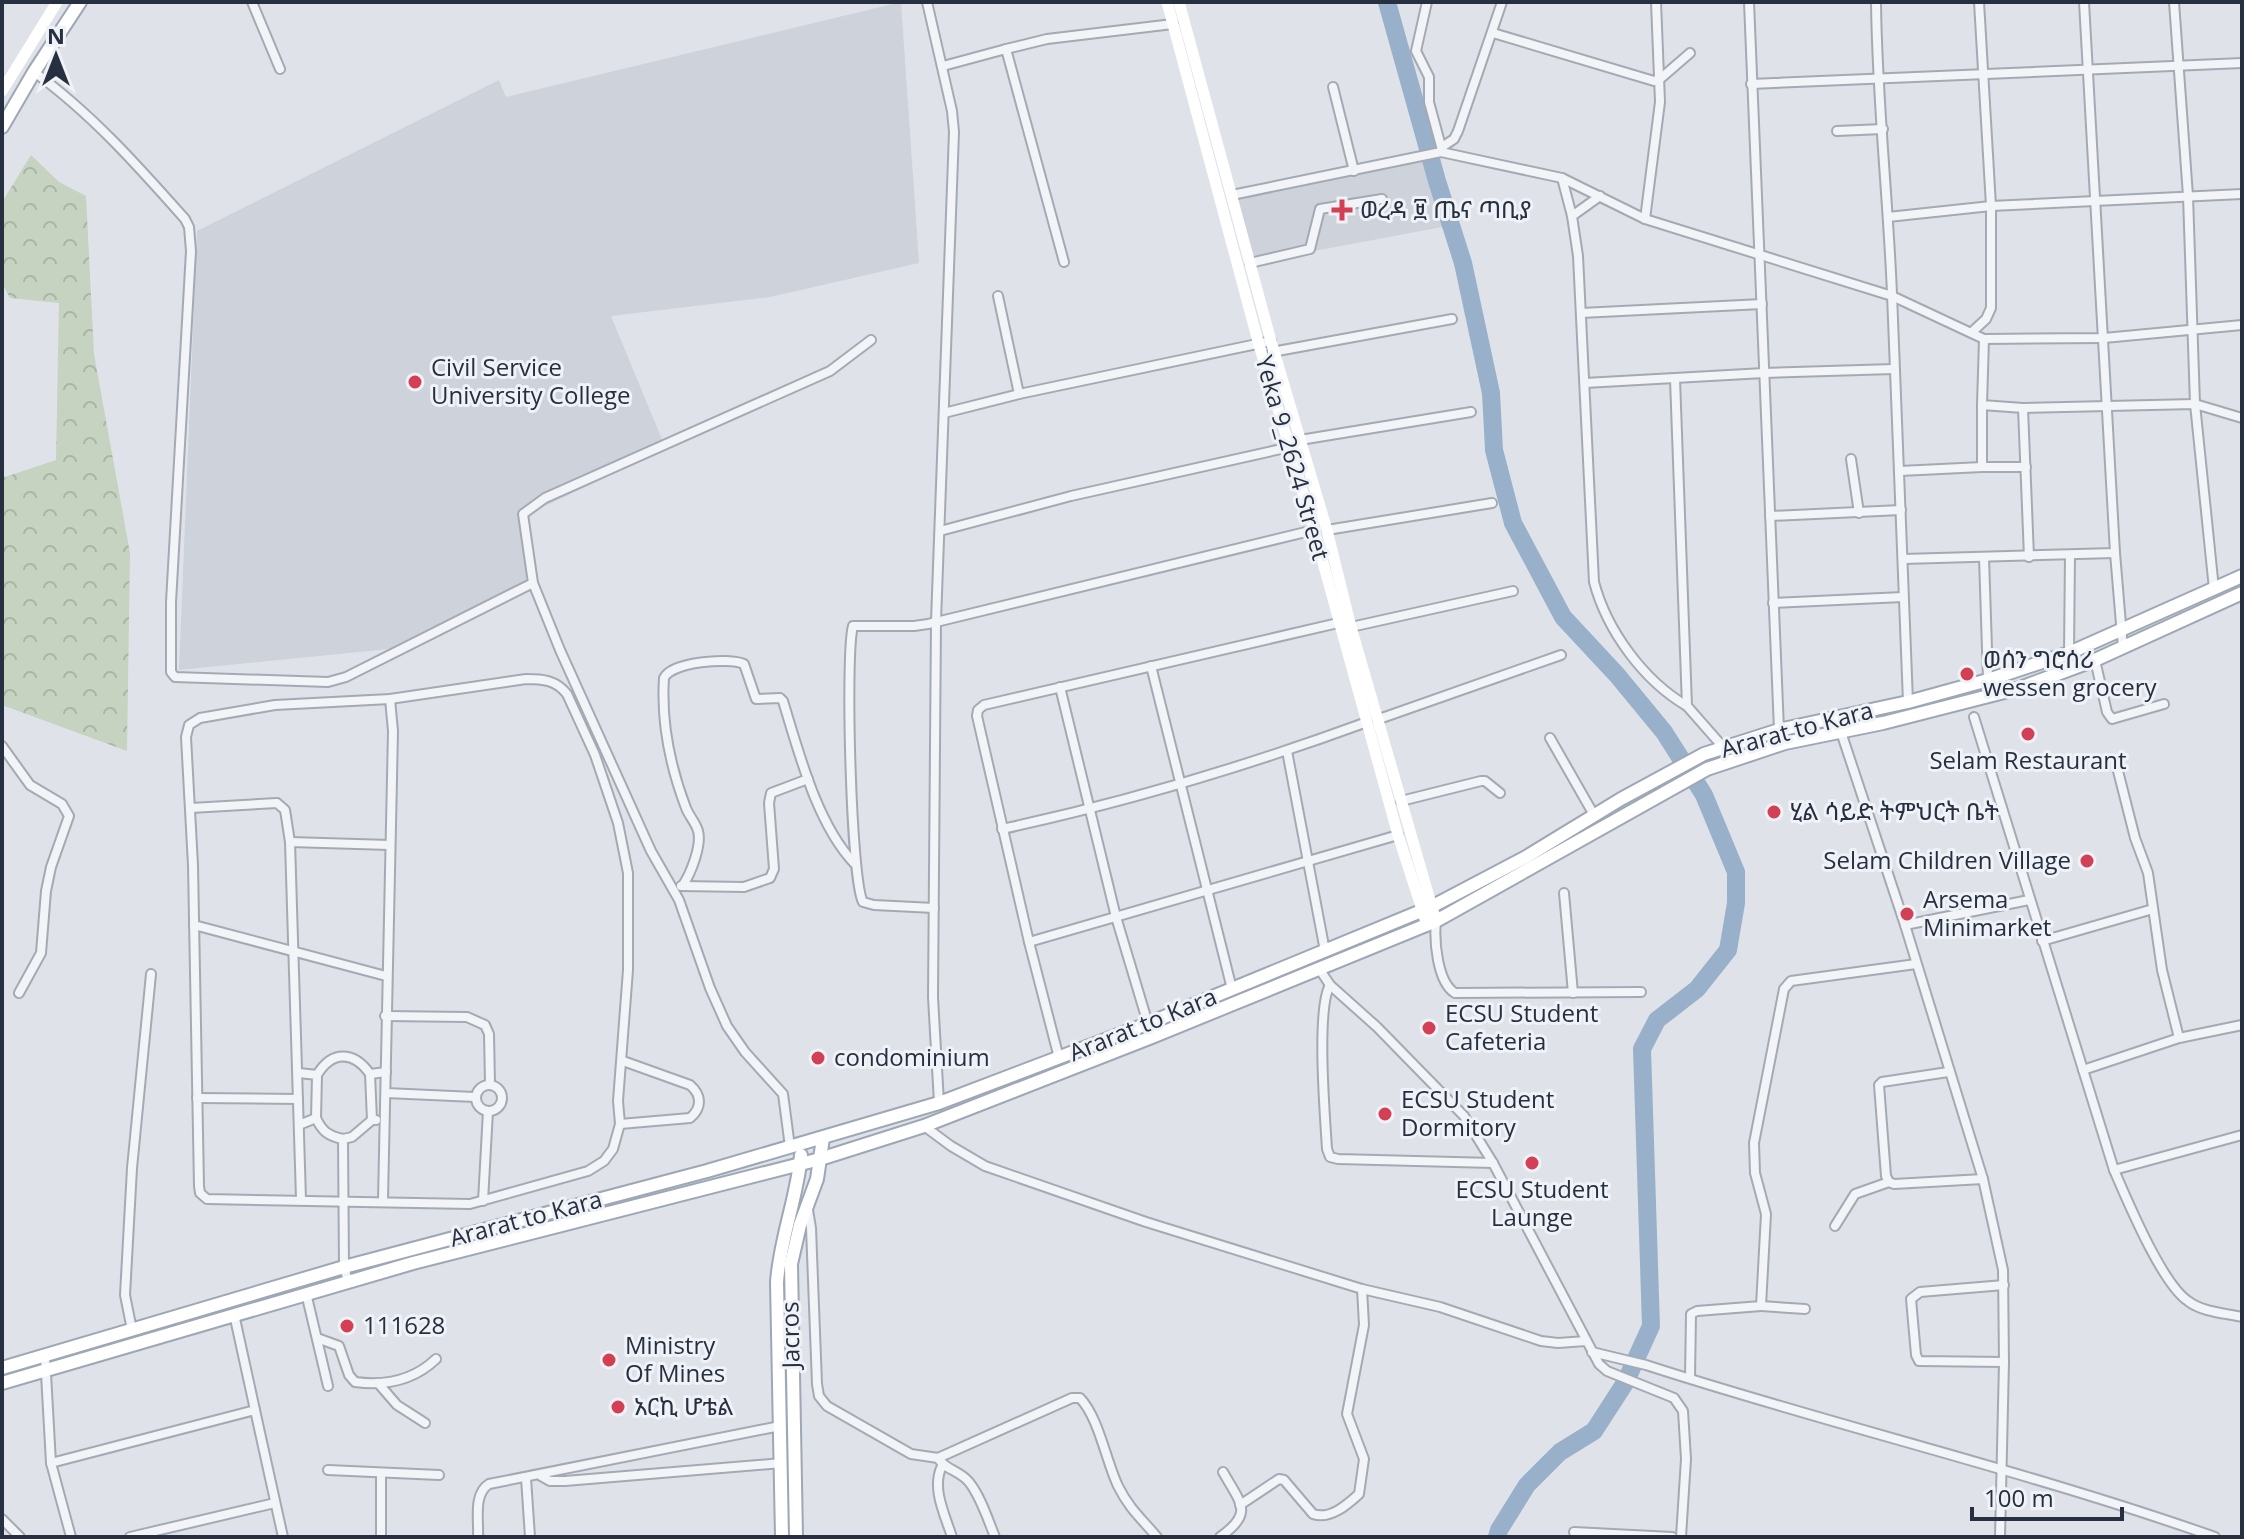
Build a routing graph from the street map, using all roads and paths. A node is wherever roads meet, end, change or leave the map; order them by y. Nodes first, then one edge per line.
1 (57, 2) edge
2 (80, 2) edge
3 (252, 2) edge
4 (927, 2) edge
5 (1167, 2) edge
6 (1179, 2) edge
7 (1427, 2) edge
8 (1502, 2) edge
9 (1656, 2) edge
10 (1749, 2) edge
11 (1876, 2) edge
12 (1979, 2) edge
13 (2084, 2) edge
14 (2174, 2) edge
15 (1173, 24) junction
16 (1493, 33) junction
17 (1006, 49) junction
18 (1690, 53) dead end
19 (2242, 63) edge
20 (943, 66) junction
21 (2178, 66) junction
22 (280, 69) dead end
23 (34, 72) junction
24 (2088, 72) junction
25 (1983, 76) junction
26 (1660, 79) junction
27 (1877, 79) junction
28 (1751, 84) junction
29 (1333, 87) dead end
30 (2, 91) edge
31 (2, 127) edge
32 (1883, 129) junction
33 (1837, 131) dead end
34 (1439, 151) junction
35 (1354, 171) junction
36 (1562, 178) junction
37 (2242, 194) edge
38 (1232, 195) junction
39 (1600, 196) junction
40 (2188, 196) junction
41 (1382, 199) dead end
42 (2094, 200) junction
43 (1991, 206) junction
44 (1572, 216) junction
45 (1888, 217) junction
46 (1645, 219) junction
47 (1761, 253) junction
48 (1064, 262) dead end
49 (1250, 263) junction
50 (998, 296) dead end
51 (1892, 296) junction
52 (1762, 304) junction
53 (1581, 313) junction
54 (1452, 319) dead end
55 (2242, 325) edge
56 (2194, 330) junction
57 (1972, 332) junction
58 (2104, 338) junction
59 (1984, 339) junction
60 (871, 340) dead end
61 (1267, 348) junction
62 (1894, 369) junction
63 (1764, 373) junction
64 (1675, 379) junction
65 (1585, 383) junction
66 (1019, 394) junction
67 (2195, 404) junction
68 (1982, 405) junction
69 (2108, 406) junction
70 (2023, 408) junction
71 (1471, 412) dead end
72 (944, 413) junction
73 (2242, 418) edge
74 (1295, 443) junction
75 (1851, 459) dead end
76 (1982, 467) junction
77 (2026, 467) junction
78 (1900, 471) junction
79 (1492, 503) dead end
80 (1901, 510) junction
81 (1859, 513) junction
82 (1770, 516) junction
83 (1321, 530) junction
84 (940, 531) junction
85 (2115, 553) junction
86 (2070, 555) junction
87 (1984, 557) junction
88 (2029, 557) junction
89 (1903, 559) junction
90 (2242, 576) edge
91 (533, 583) junction
92 (2214, 589) junction
93 (1513, 591) dead end
94 (2242, 593) edge
95 (1903, 597) junction
96 (1773, 603) junction
97 (936, 621) junction
98 (1338, 623) junction
99 (1351, 627) junction
100 (2120, 631) junction
101 (2123, 648) junction
102 (2069, 653) junction
103 (1561, 655) dead end
104 (2095, 660) junction
105 (1151, 666) junction
106 (1988, 680) junction
107 (1060, 687) junction
108 (390, 699) junction
109 (1908, 702) junction
110 (2164, 704) dead end
111 (1687, 706) junction
112 (1836, 717) junction
113 (1974, 717) dead end
114 (1373, 721) junction
115 (1779, 730) junction
116 (1841, 731) junction
117 (1550, 738) dead end
118 (2, 746) edge
119 (1733, 749) junction
120 (1287, 751) junction
121 (2118, 771) dead end
122 (808, 779) junction
123 (1179, 786) junction
124 (1500, 793) dead end
125 (1401, 801) junction
126 (191, 808) junction
127 (1089, 810) junction
128 (1594, 815) junction
129 (1002, 829) junction
130 (1398, 835) junction
131 (290, 842) junction
132 (390, 845) junction
133 (1307, 861) junction
134 (854, 863) junction
135 (1528, 864) junction
136 (1414, 869) junction
137 (683, 885) junction
138 (673, 889) junction
139 (1206, 892) junction
140 (1564, 893) dead end
141 (2029, 900) junction
142 (934, 908) junction
143 (2153, 909) junction
144 (1427, 910) junction
145 (1116, 917) junction
146 (1431, 923) junction
147 (194, 925) junction
148 (1905, 925) junction
149 (2042, 941) junction
150 (1029, 942) junction
151 (294, 951) junction
152 (1325, 951) junction
153 (1916, 964) junction
154 (1320, 970) junction
155 (151, 974) dead end
156 (386, 976) junction
157 (1330, 985) junction
158 (1232, 989) junction
159 (1641, 992) dead end
160 (19, 993) dead end
161 (1573, 993) junction
162 (385, 1016) junction
163 (2242, 1025) edge
164 (1150, 1031) junction
165 (2179, 1038) junction
166 (1059, 1058) junction
167 (623, 1061) junction
168 (2083, 1070) junction
169 (386, 1072) junction
170 (1948, 1072) junction
171 (299, 1073) junction
172 (370, 1074) junction
173 (317, 1075) junction
174 (490, 1084) junction
175 (386, 1093) junction
176 (475, 1097) junction
177 (197, 1098) junction
178 (298, 1099) junction
179 (939, 1103) junction
180 (488, 1111) junction
181 (316, 1118) junction
182 (385, 1119) junction
183 (372, 1120) junction
184 (620, 1124) junction
185 (299, 1125) junction
186 (924, 1126) junction
187 (2242, 1135) edge
188 (823, 1138) junction
189 (343, 1139) junction
190 (796, 1145) junction
191 (820, 1159) junction
192 (801, 1162) junction
193 (1493, 1163) junction
194 (2114, 1170) junction
195 (1983, 1179) junction
196 (1889, 1182) junction
197 (301, 1199) junction
198 (343, 1200) junction
199 (383, 1200) junction
200 (483, 1201) junction
201 (808, 1209) junction
202 (1835, 1226) dead end
203 (344, 1267) junction
204 (348, 1281) junction
205 (2004, 1285) junction
206 (1362, 1289) junction
207 (306, 1293) junction
208 (1761, 1306) junction
209 (1805, 1309) dead end
210 (234, 1314) junction
211 (2242, 1317) edge
212 (132, 1330) junction
213 (317, 1338) junction
214 (1586, 1341) junction
215 (1592, 1352) junction
216 (45, 1356) junction
217 (436, 1359) dead end
218 (2004, 1362) junction
219 (2, 1368) edge
220 (45, 1371) junction
221 (1690, 1378) junction
222 (2, 1383) edge
223 (378, 1383) junction
224 (328, 1386) dead end
225 (255, 1410) junction
226 (425, 1423) dead end
227 (780, 1426) junction
228 (641, 1454) junction
229 (940, 1462) junction
230 (51, 1463) junction
231 (782, 1463) junction
232 (2000, 1468) junction
233 (328, 1470) dead end
234 (1223, 1472) dead end
235 (381, 1473) junction
236 (439, 1475) dead end
237 (540, 1475) junction
238 (645, 1475) junction
239 (526, 1478) junction
240 (275, 1503) junction
241 (1240, 1505) junction
242 (2, 1519) edge
243 (1574, 1532) dead end
244 (798, 1536) edge
245 (20, 1537) edge
246 (71, 1537) edge
247 (130, 1537) edge
248 (283, 1537) edge
249 (381, 1537) edge
250 (478, 1537) edge
251 (530, 1537) edge
252 (782, 1537) edge
253 (952, 1537) edge
254 (995, 1537) edge
255 (1157, 1537) edge
256 (1220, 1537) edge
257 (1672, 1537) edge
258 (1681, 1537) edge
259 (2000, 1537) edge
260 (2215, 1537) edge

1 - 30 main road
2 - 23 main road
3 - 22 street
4 - 20 street
5 - 15 main road, Yeka 9_2624 Street
6 - 38 main road, Yeka 9_2624 Street
7 - 34 street
8 - 16 street
9 - 26 street
10 - 28 street
11 - 27 street
12 - 25 street
13 - 24 street
14 - 21 street
15 - 17 street
15 - 61 main road, Yeka 9_2624 Street
16 - 26 street
16 - 34 street
17 - 20 street
17 - 48 street
18 - 26 street
19 - 21 street
20 - 72 street
21 - 24 street
21 - 40 street
23 - 31 main road
23 - 91 street
24 - 25 street
24 - 42 street
25 - 27 street
25 - 43 street
26 - 46 street
27 - 28 street
27 - 32 street
28 - 47 street
29 - 35 street
32 - 33 street
32 - 45 street
34 - 35 street
34 - 36 street
35 - 38 street
36 - 39 street
36 - 44 street
37 - 40 street
38 - 49 main road, Yeka 9_2624 Street
39 - 44 street
39 - 46 street
40 - 42 street
40 - 56 street
41 - 49 street
42 - 43 street
42 - 58 street
43 - 45 street
43 - 57 street
44 - 53 street
45 - 51 street
46 - 47 street
47 - 51 street
47 - 52 street
49 - 61 main road, Yeka 9_2624 Street
50 - 66 street
51 - 57 street
51 - 62 street
52 - 53 street
52 - 63 street
53 - 65 street
54 - 61 street
55 - 56 street
56 - 58 street
56 - 67 street
57 - 59 street
58 - 59 street
58 - 69 street
59 - 68 street
60 - 91 street
61 - 66 street
61 - 74 main road, Yeka 9_2624 Street
62 - 63 street
62 - 78 street
63 - 64 street
63 - 82 street
64 - 65 street
64 - 111 street
65 - 111 street
66 - 72 street
67 - 69 street
67 - 73 street
67 - 92 street
68 - 70 street
68 - 76 street
69 - 70 street
69 - 85 street
70 - 77 street
71 - 74 street
72 - 84 street
74 - 83 main road, Yeka 9_2624 Street
74 - 84 street
75 - 81 street
76 - 77 street
76 - 78 street
77 - 88 street
78 - 80 street
79 - 83 street
80 - 81 street
80 - 89 street
81 - 82 street
82 - 96 street
83 - 97 street
83 - 98 main road, Yeka 9_2624 Street
83 - 99 main road, Yeka 9_2624 Street
84 - 97 street
85 - 86 street
85 - 100 street
86 - 88 street
86 - 102 street
87 - 88 street
87 - 89 street
87 - 106 street
89 - 95 street
90 - 92 main road, Ararat to Kara
91 - 138 street
92 - 100 main road, Ararat to Kara
93 - 99 street
94 - 101 main road, Ararat to Kara
95 - 96 street
95 - 109 street
96 - 115 street
97 - 134 street
97 - 142 street
98 - 105 street
98 - 114 main road, Yeka 9_2624 Street
99 - 114 main road, Yeka 9_2624 Street
100 - 101 street
100 - 102 main road, Ararat to Kara
101 - 104 main road, Ararat to Kara
102 - 106 main road, Ararat to Kara
103 - 114 street
104 - 110 street
104 - 116 main road, Ararat to Kara
105 - 107 street
105 - 123 street
106 - 109 main road, Ararat to Kara
107 - 127 street
107 - 129 street
108 - 126 street
108 - 132 street
108 - 167 street
109 - 112 main road, Ararat to Kara
111 - 119 street
112 - 115 main road, Ararat to Kara
112 - 116 street
113 - 141 street
114 - 120 street
114 - 125 main road, Yeka 9_2624 Street
114 - 130 main road, Yeka 9_2624 Street
115 - 119 main road, Ararat to Kara
116 - 119 main road, Ararat to Kara
116 - 148 street
117 - 128 street
118 - 160 street
119 - 128 main road, Ararat to Kara
119 - 135 main road, Ararat to Kara
120 - 123 street
120 - 133 street
121 - 143 street
122 - 134 street
122 - 137 street
122 - 137 street
123 - 127 street
123 - 139 street
124 - 125 street
125 - 136 main road, Yeka 9_2624 Street
126 - 131 street
126 - 147 street
127 - 129 street
127 - 145 street
128 - 135 main road, Ararat to Kara
129 - 150 street
130 - 133 street
130 - 136 main road, Yeka 9_2624 Street
131 - 132 street
131 - 151 street
132 - 156 street
133 - 139 street
133 - 152 street
134 - 142 street
135 - 144 main road, Ararat to Kara
135 - 146 main road, Ararat to Kara
136 - 144 main road, Yeka 9_2624 Street
137 - 138 street
138 - 190 street
139 - 145 street
139 - 158 street
140 - 161 street
141 - 148 street
141 - 149 street
142 - 179 street
143 - 149 street
143 - 165 street
144 - 146 main road, Yeka 9_2624 Street
144 - 152 main road, Ararat to Kara
145 - 150 street
145 - 164 street
146 - 154 main road, Ararat to Kara
146 - 161 street
147 - 151 street
147 - 177 street
148 - 153 street
149 - 168 street
150 - 166 street
151 - 156 street
151 - 171 street
152 - 158 main road, Ararat to Kara
153 - 170 street
153 - 208 street
154 - 157 street
154 - 164 main road, Ararat to Kara
155 - 212 street
156 - 162 street
157 - 193 street
157 - 193 street
158 - 164 main road, Ararat to Kara
159 - 161 street
162 - 169 street
162 - 174 street
163 - 165 street
164 - 166 main road, Ararat to Kara
164 - 186 main road, Ararat to Kara
165 - 168 street
166 - 179 main road, Ararat to Kara
167 - 184 street
167 - 184 street
168 - 194 street
169 - 172 street
169 - 175 street
170 - 195 street
170 - 196 street
171 - 173 street
171 - 178 street
172 - 173 street
172 - 183 street
173 - 181 street
174 - 176 street
174 - 180 street
175 - 176 street
175 - 182 street
176 - 180 street
177 - 178 street
177 - 197 street
178 - 185 street
179 - 188 main road, Ararat to Kara
180 - 200 street
181 - 185 street
181 - 189 street
182 - 183 street
182 - 199 street
183 - 189 street
184 - 200 street
185 - 197 street
186 - 191 main road, Ararat to Kara
186 - 206 street
187 - 194 street
188 - 190 main road, Ararat to Kara
188 - 191 main road, Jacros
189 - 198 street
190 - 192 main road, Jacros
190 - 203 main road, Ararat to Kara
191 - 192 main road, Ararat to Kara
191 - 201 main road, Jacros
192 - 204 main road, Ararat to Kara
192 - 227 main road, Jacros
193 - 214 street
194 - 211 street
195 - 196 street
195 - 205 street
196 - 202 street
197 - 198 street
198 - 199 street
198 - 203 street
199 - 200 street
201 - 229 street
201 - 244 main road, Jacros
203 - 204 street
203 - 212 main road, Ararat to Kara
204 - 207 main road, Ararat to Kara
205 - 218 street
205 - 218 street
206 - 214 street
206 - 241 street
207 - 210 main road, Ararat to Kara
207 - 213 street
208 - 209 street
208 - 221 street
210 - 220 main road, Ararat to Kara
210 - 225 street
212 - 216 main road, Ararat to Kara
213 - 223 street
213 - 224 street
214 - 215 street
215 - 221 street
215 - 258 street
216 - 219 main road, Ararat to Kara
216 - 220 street
217 - 223 street
218 - 232 street
220 - 222 main road, Ararat to Kara
220 - 230 street
221 - 232 street
223 - 226 street
225 - 230 street
225 - 240 street
227 - 228 street
227 - 231 main road, Jacros
228 - 237 street
228 - 238 street
229 - 253 street
229 - 254 street
229 - 255 street
230 - 246 street
231 - 238 street
231 - 252 main road, Jacros
232 - 259 street
232 - 260 street
233 - 235 street
234 - 241 street
235 - 236 street
235 - 249 street
237 - 238 street
237 - 239 street
239 - 250 street
239 - 251 street
240 - 247 street
240 - 248 street
241 - 256 street
242 - 245 street
243 - 257 street

